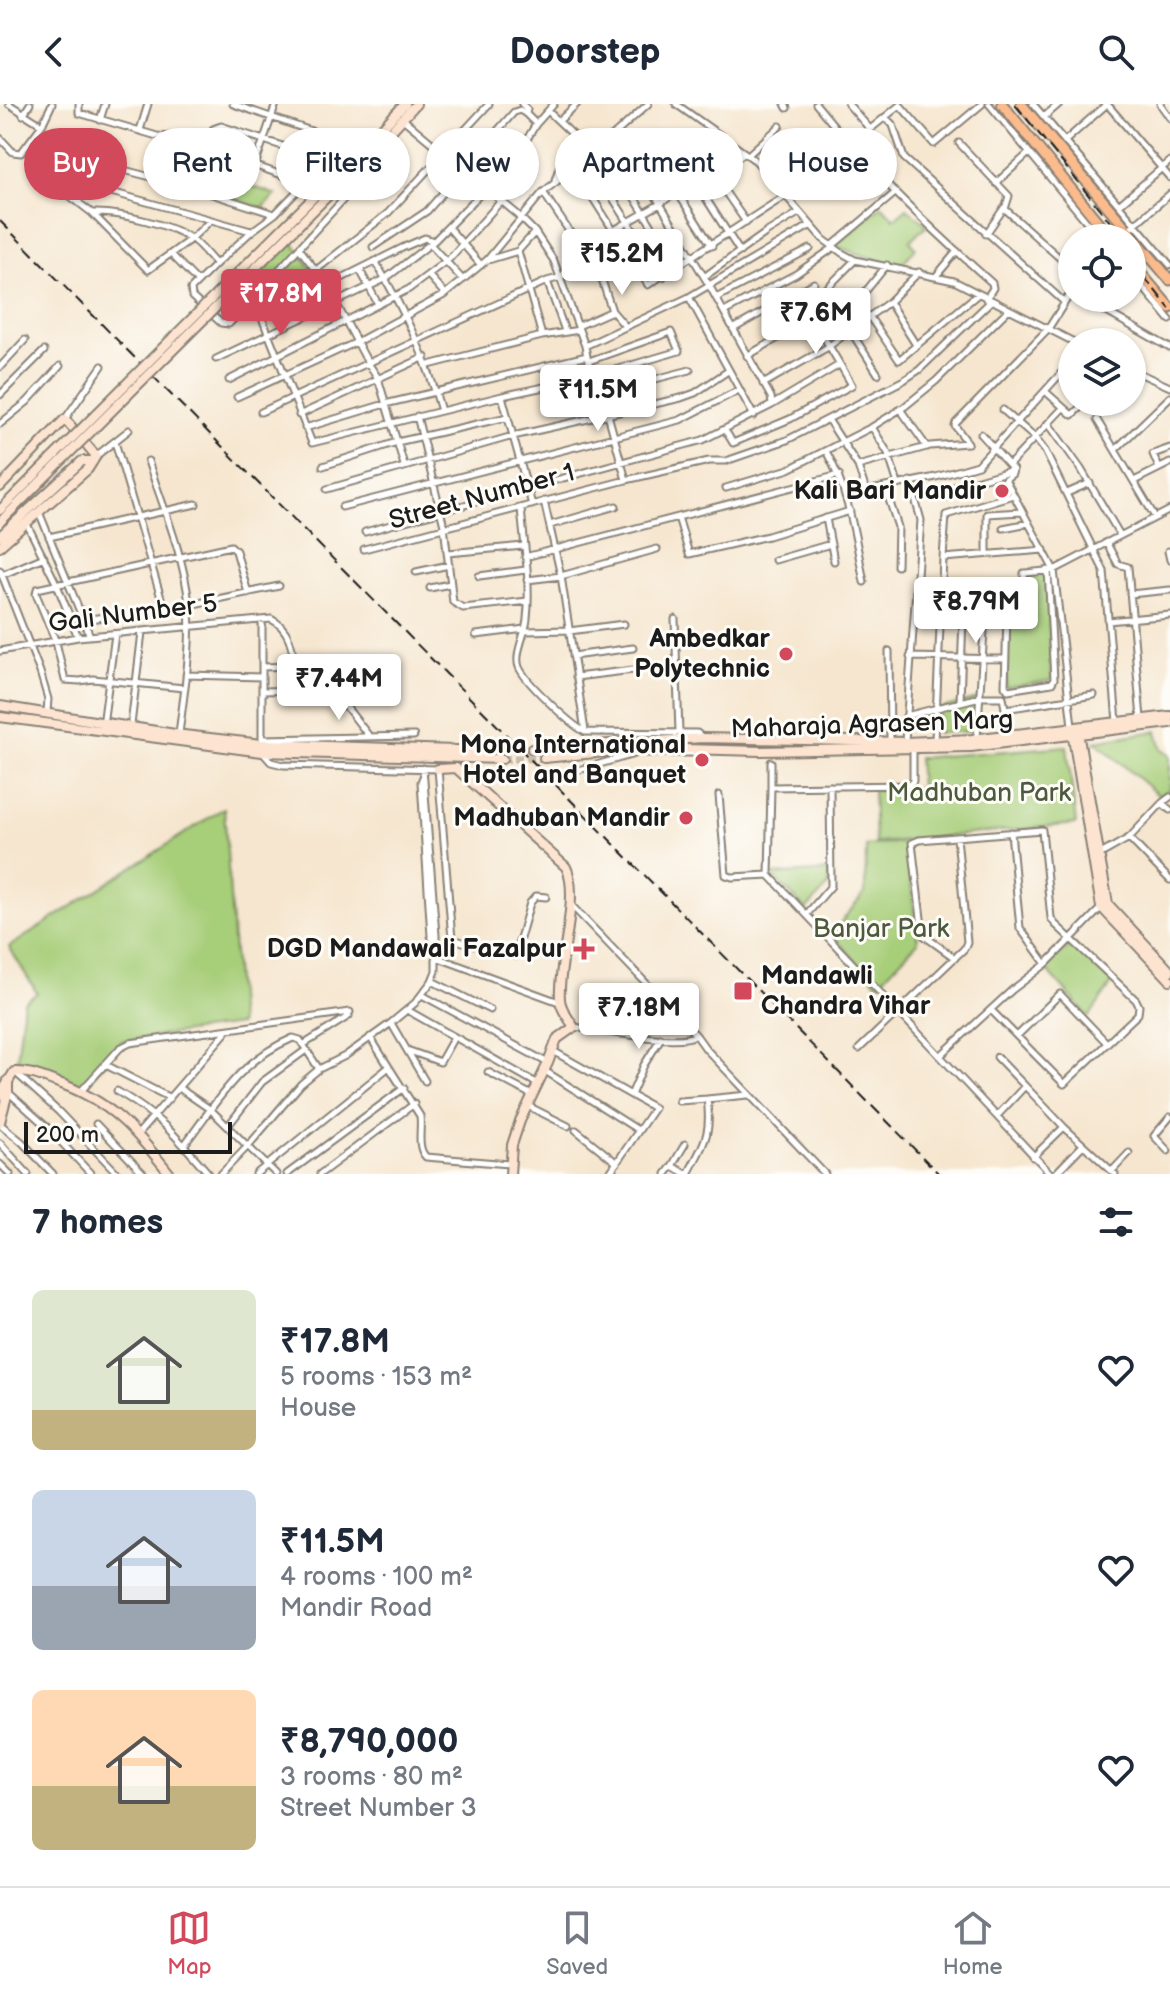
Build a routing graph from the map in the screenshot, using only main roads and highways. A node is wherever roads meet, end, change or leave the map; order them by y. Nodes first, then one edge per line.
1 (405, 104) edge
2 (416, 104) edge
3 (1002, 104) edge
4 (1021, 104) edge
5 (399, 116) junction
6 (388, 128) edge
7 (317, 200) edge
8 (319, 200) edge
9 (1100, 224) edge
10 (1146, 280) edge
11 (1170, 280) edge
12 (1170, 308) edge
13 (94, 459) junction
14 (0, 487) edge
15 (0, 510) edge
16 (0, 522) edge
17 (0, 536) edge
18 (0, 546) edge
19 (0, 706) edge
20 (1170, 716) edge
21 (0, 717) edge
22 (1170, 723) edge
23 (1075, 731) junction
24 (946, 744) junction
25 (262, 745) junction
26 (734, 745) junction
27 (909, 745) junction
28 (532, 749) tunnel mouth
29 (488, 751) tunnel mouth
30 (544, 758) tunnel mouth
31 (502, 759) tunnel mouth
32 (438, 769) road end
33 (1104, 906) junction
34 (1170, 971) edge
35 (1170, 980) edge
36 (4, 1093) edge
37 (0, 1123) edge
38 (170, 1174) edge
39 (510, 1174) edge

1 - 5 main road
2 - 5 main road
3 - 9 main road
4 - 11 main road
5 - 6 main road
7 - 15 main road, bridge
8 - 16 main road, bridge
10 - 12 main road
13 - 14 main road
13 - 17 main road
13 - 18 main road
19 - 25 main road
20 - 23 main road, Maharaja Agrasen Marg
21 - 25 main road
22 - 23 main road, Maharaja Agrasen Marg
23 - 24 main road, Maharaja Agrasen Marg
23 - 24 main road, Maharaja Agrasen Marg
23 - 33 main road
23 - 33 main road
24 - 27 main road, Maharaja Agrasen Marg
24 - 27 main road, Maharaja Agrasen Marg
25 - 29 main road
25 - 31 main road
26 - 27 main road, Maharaja Agrasen Marg
26 - 27 main road, Maharaja Agrasen Marg
26 - 28 main road, Maharaja Agrasen Marg
26 - 30 main road, Maharaja Agrasen Marg
32 - 39 main road
33 - 34 main road
33 - 35 main road
36 - 37 main road
36 - 38 main road

